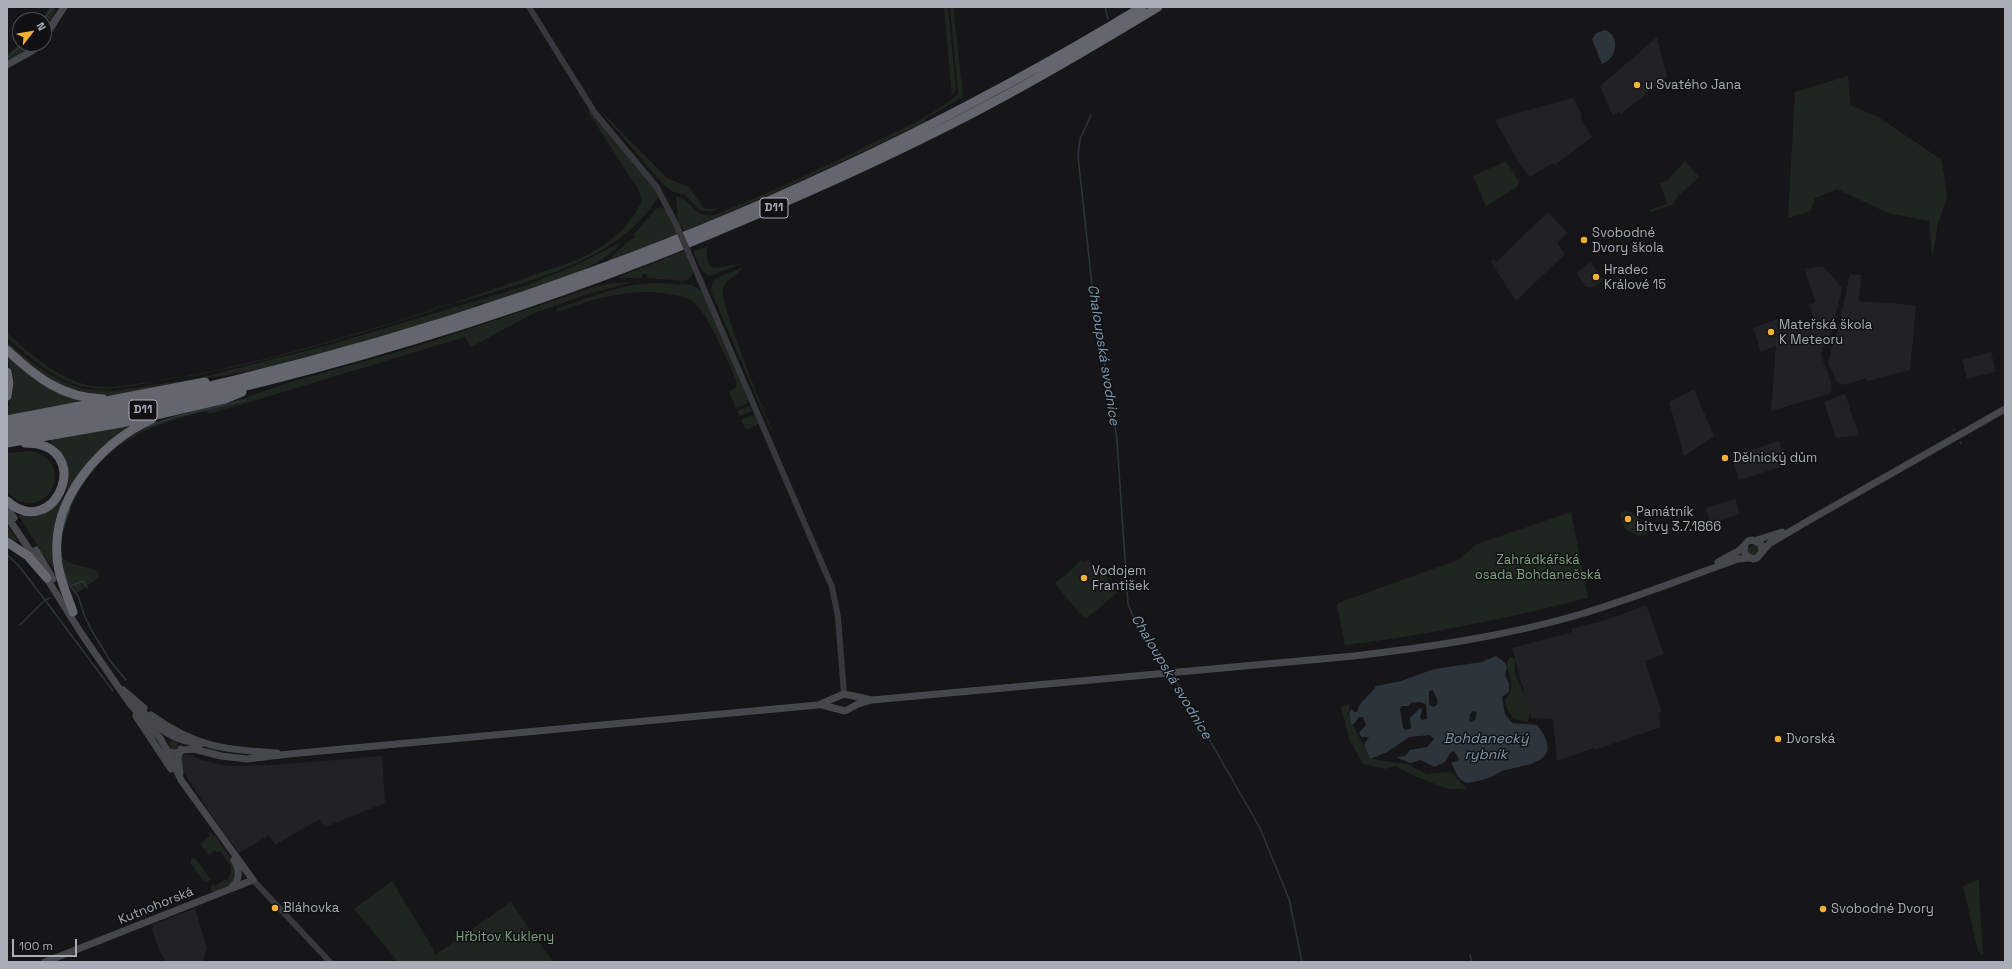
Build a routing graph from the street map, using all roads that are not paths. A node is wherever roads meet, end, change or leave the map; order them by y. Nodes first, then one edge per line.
1 (64, 7) edge
2 (529, 7) edge
3 (1142, 7) edge
4 (1158, 7) edge
5 (52, 26) edge
6 (30, 52) edge
7 (7, 65) edge
8 (7, 350) edge
9 (7, 372) edge
10 (260, 374) junction
11 (278, 378) junction
12 (7, 396) edge
13 (125, 398) junction
14 (185, 408) junction
15 (2005, 409) edge
16 (7, 420) edge
17 (7, 428) edge
18 (7, 436) edge
19 (7, 444) edge
20 (7, 501) edge
21 (7, 508) edge
22 (7, 516) edge
23 (1806, 522) junction
24 (1756, 540) junction
25 (7, 542) edge
26 (1745, 545) junction
27 (1762, 552) junction
28 (1748, 558) junction
29 (1697, 574) junction
30 (47, 578) junction
31 (74, 612) junction
32 (122, 690) junction
33 (843, 696) junction
34 (872, 700) junction
35 (818, 705) junction
36 (850, 709) junction
37 (840, 710) junction
38 (176, 739) junction
39 (202, 744) junction
40 (166, 748) junction
41 (179, 751) junction
42 (289, 754) junction
43 (185, 786) junction
44 (226, 846) junction
45 (253, 880) junction
46 (228, 890) junction
47 (45, 962) edge
48 (330, 962) edge

1 - 5 main road
2 - 33 street, bridge
3 - 10 highway, D11
4 - 11 highway, D11
6 - 7 main road
8 - 13 highway
9 - 12 highway
10 - 13 highway
10 - 17 highway, D11
11 - 14 highway
11 - 18 highway, D11
13 - 16 highway
14 - 19 highway
14 - 31 highway
15 - 23 main road
19 - 20 highway
21 - 31 main road
22 - 30 main road
23 - 24 main road
23 - 27 main road
24 - 26 main road
24 - 27 main road
25 - 30 highway
26 - 28 main road
26 - 29 main road
27 - 28 main road
28 - 29 main road
29 - 34 main road
30 - 32 main road
31 - 32 main road
32 - 38 main road
32 - 39 main road
32 - 40 main road
32 - 43 main road
33 - 34 main road
33 - 35 main road
33 - 36 main road
33 - 37 main road
34 - 36 main road
35 - 37 main road
35 - 42 main road
36 - 37 main road
38 - 39 main road
38 - 40 main road
38 - 41 main road
39 - 42 main road
40 - 41 main road
40 - 43 main road
41 - 42 main road
41 - 43 main road
43 - 44 main road
44 - 45 main road
44 - 46 main road
45 - 46 main road, Kutnohorská
45 - 48 street
46 - 47 main road, Kutnohorská

